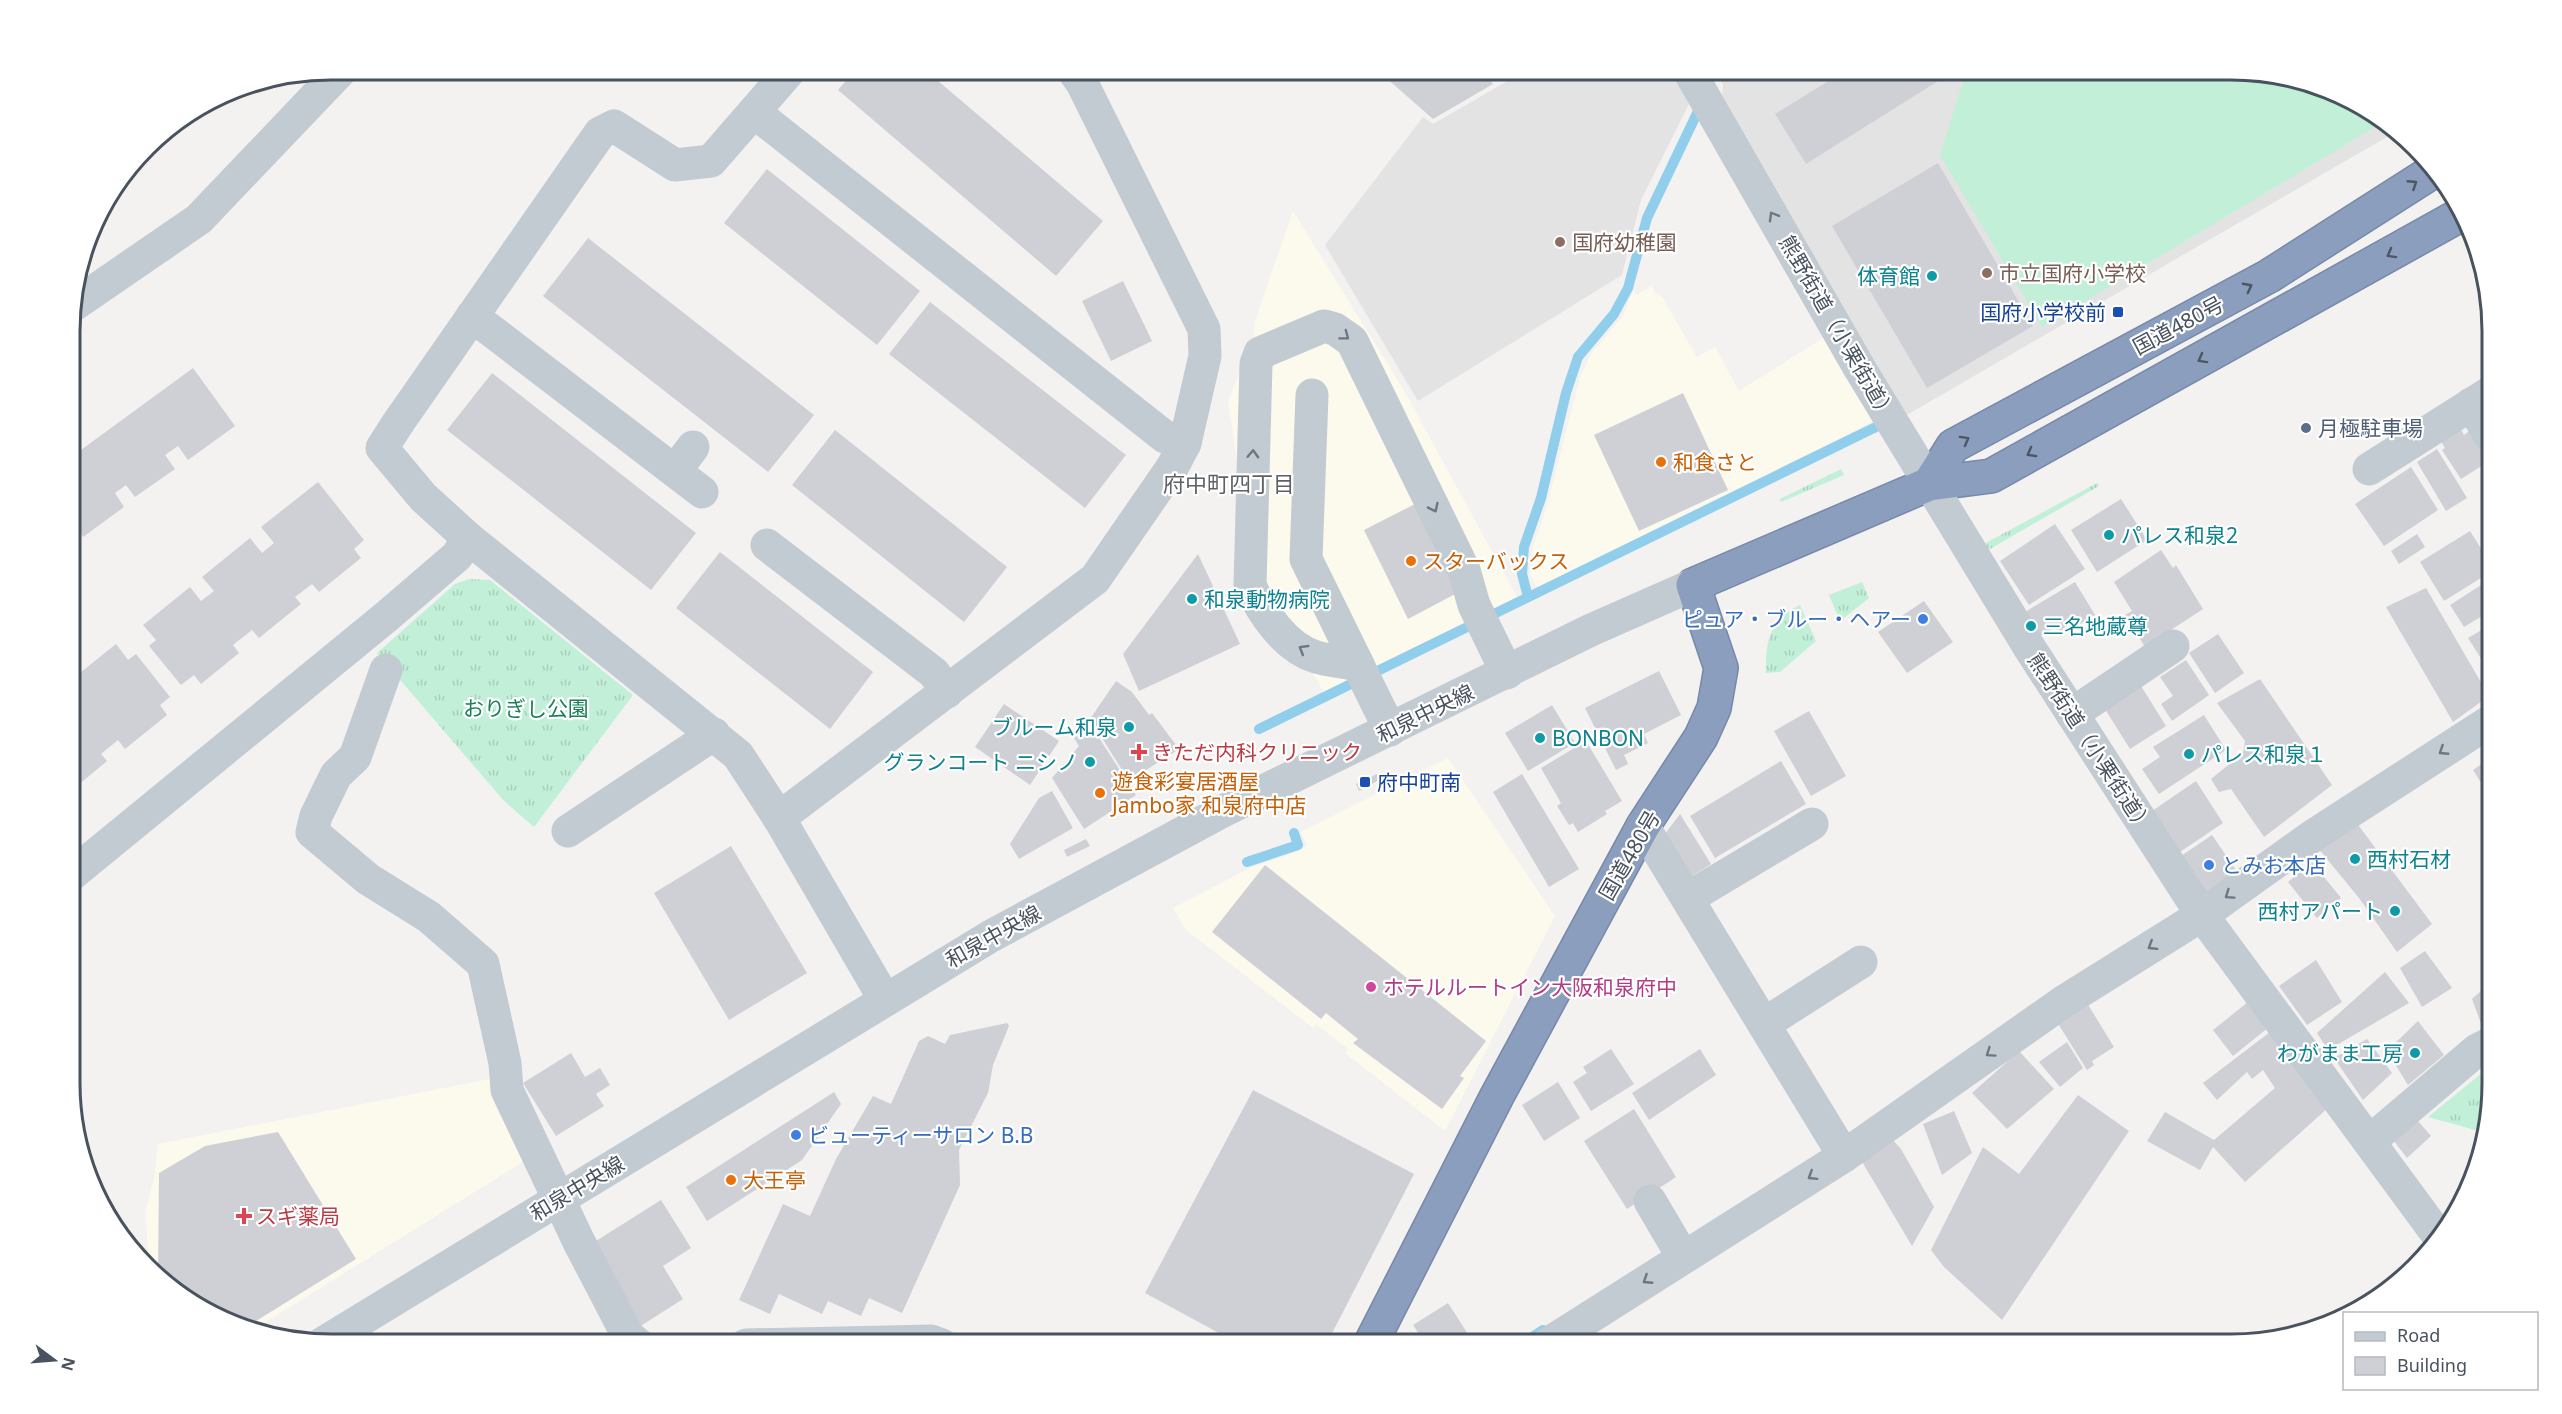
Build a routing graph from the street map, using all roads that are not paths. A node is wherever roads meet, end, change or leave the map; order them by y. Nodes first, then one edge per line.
1 (332, 80) edge
2 (782, 80) edge
3 (1080, 80) edge
4 (1694, 80) edge
5 (754, 112) junction
6 (2428, 174) edge
7 (2456, 217) edge
8 (82, 300) edge
9 (472, 316) junction
10 (1312, 395) dead end
11 (2481, 398) edge
12 (1185, 443) junction
13 (2369, 469) dead end
14 (1929, 484) junction
15 (702, 492) dead end
16 (468, 538) junction
17 (767, 545) dead end
18 (1693, 585) junction
19 (2173, 646) dead end
20 (386, 670) dead end
21 (1363, 674) junction
22 (1507, 674) junction
23 (947, 692) junction
24 (2073, 714) junction
25 (2482, 726) edge
26 (1390, 730) junction
27 (714, 734) junction
28 (779, 818) junction
29 (1812, 824) dead end
30 (1643, 826) junction
31 (568, 831) dead end
32 (80, 868) edge
33 (1688, 898) junction
34 (2202, 915) junction
35 (1861, 962) dead end
36 (885, 1000) junction
37 (1764, 1024) junction
38 (2482, 1048) edge
39 (2370, 1141) junction
40 (1844, 1156) junction
41 (559, 1200) junction
42 (1650, 1201) dead end
43 (2435, 1231) edge
44 (1679, 1250) junction
45 (338, 1334) edge
46 (627, 1334) edge
47 (1376, 1334) edge
48 (1570, 1334) edge

1 - 8 street
2 - 5 street
3 - 12 street
14 -> 4 street, 熊野街道（小栗街道）
5 - 9 street
5 - 12 street
14 -> 6 highway, 国道480号
7 -> 14 highway, 国道480号
9 - 15 street
9 - 16 street
10 - 21 street
11 - 13 street
12 - 23 street
14 - 18 highway, 国道480号
14 - 24 street, 熊野街道（小栗街道）
16 - 27 street
16 - 32 street
17 - 23 street
18 - 22 street, 和泉中央線
18 - 30 highway, 国道480号
19 - 24 street
20 - 41 street
21 -> 22 street
21 - 26 street
22 - 26 street, 和泉中央線
23 - 28 street
24 - 34 street, 熊野街道（小栗街道）
25 -> 34 street
26 - 36 street, 和泉中央線
27 - 28 street
27 - 31 street
28 - 36 street
29 - 33 street
30 - 33 street
30 - 47 highway, 国道480号
33 - 37 street
34 - 39 street, 熊野街道（小栗街道）
34 -> 40 street
35 - 37 street
36 - 41 street, 和泉中央線
37 - 40 street
38 - 39 street
39 - 43 street, 熊野街道（小栗街道）
40 -> 44 street
41 - 45 street, 和泉中央線
41 - 46 street
42 - 44 street
44 -> 48 street

